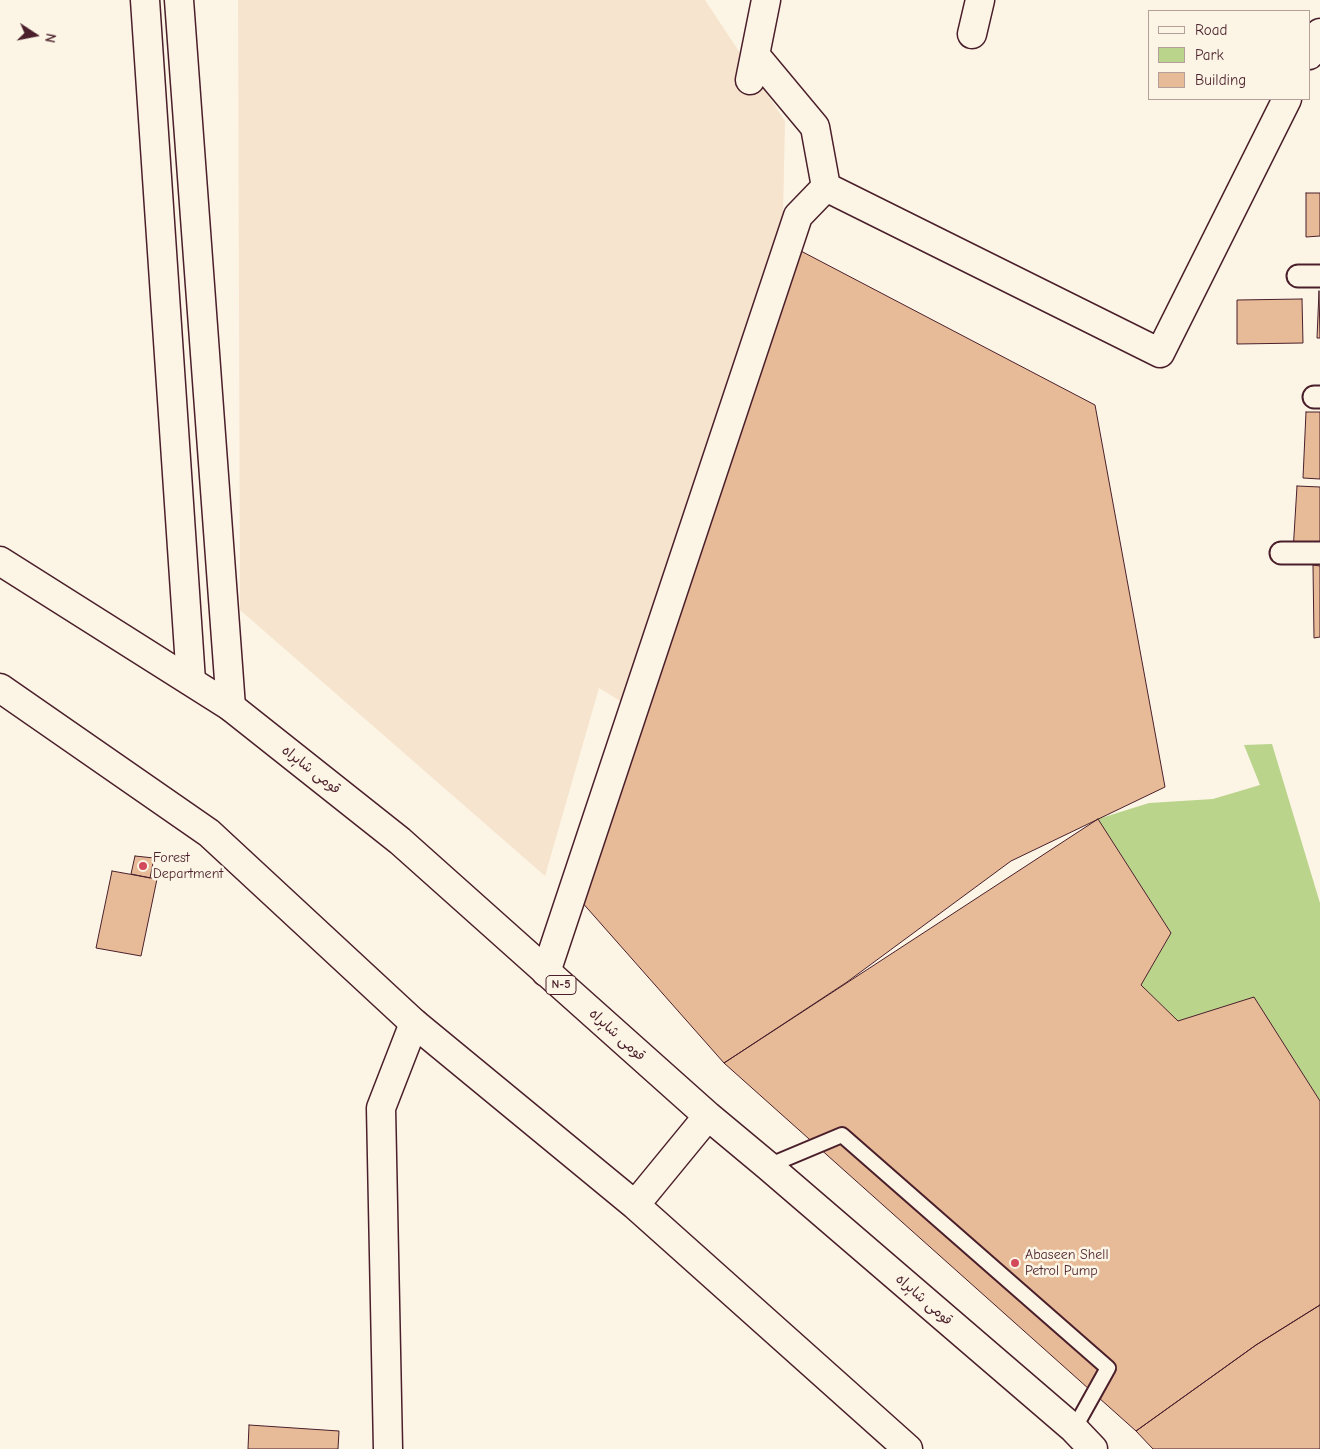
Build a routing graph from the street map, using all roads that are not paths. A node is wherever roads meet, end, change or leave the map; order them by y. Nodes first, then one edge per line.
1 (144, 0) edge
2 (179, 0) edge
3 (766, 0) edge
4 (980, 0) edge
5 (1320, 32) edge
6 (972, 34) dead end
7 (1310, 53) edge
8 (1286, 100) edge
9 (826, 187) junction
10 (1298, 276) dead end
11 (1320, 276) edge
12 (1281, 553) dead end
13 (1320, 553) edge
14 (0, 561) edge
15 (191, 682) junction
16 (0, 688) edge
17 (231, 707) junction
18 (546, 972) junction
19 (414, 1023) junction
20 (708, 1116) junction
21 (768, 1166) junction
22 (635, 1205) junction
23 (1074, 1429) junction
24 (388, 1449) edge
25 (908, 1449) edge
26 (1093, 1449) edge

1 - 15 main road
2 - 17 main road
3 - 9 main road
4 - 6 main road
5 - 7 main road
8 - 9 main road
9 - 18 main road
10 - 11 street
12 - 13 street
14 - 15 main road, قومی شاہراہ / N-5
15 - 17 main road, قومی شاہراہ / N-5
16 - 19 main road
17 - 18 main road, قومی شاہراہ / N-5
18 - 20 main road, قومی شاہراہ / N-5
19 - 22 main road
19 - 24 main road
20 - 21 main road, قومی شاہراہ / N-5
20 - 22 main road
21 - 23 main road, قومی شاہراہ / N-5
21 - 23 lane
22 - 25 main road
23 - 26 main road, قومی شاہراہ / N-5

